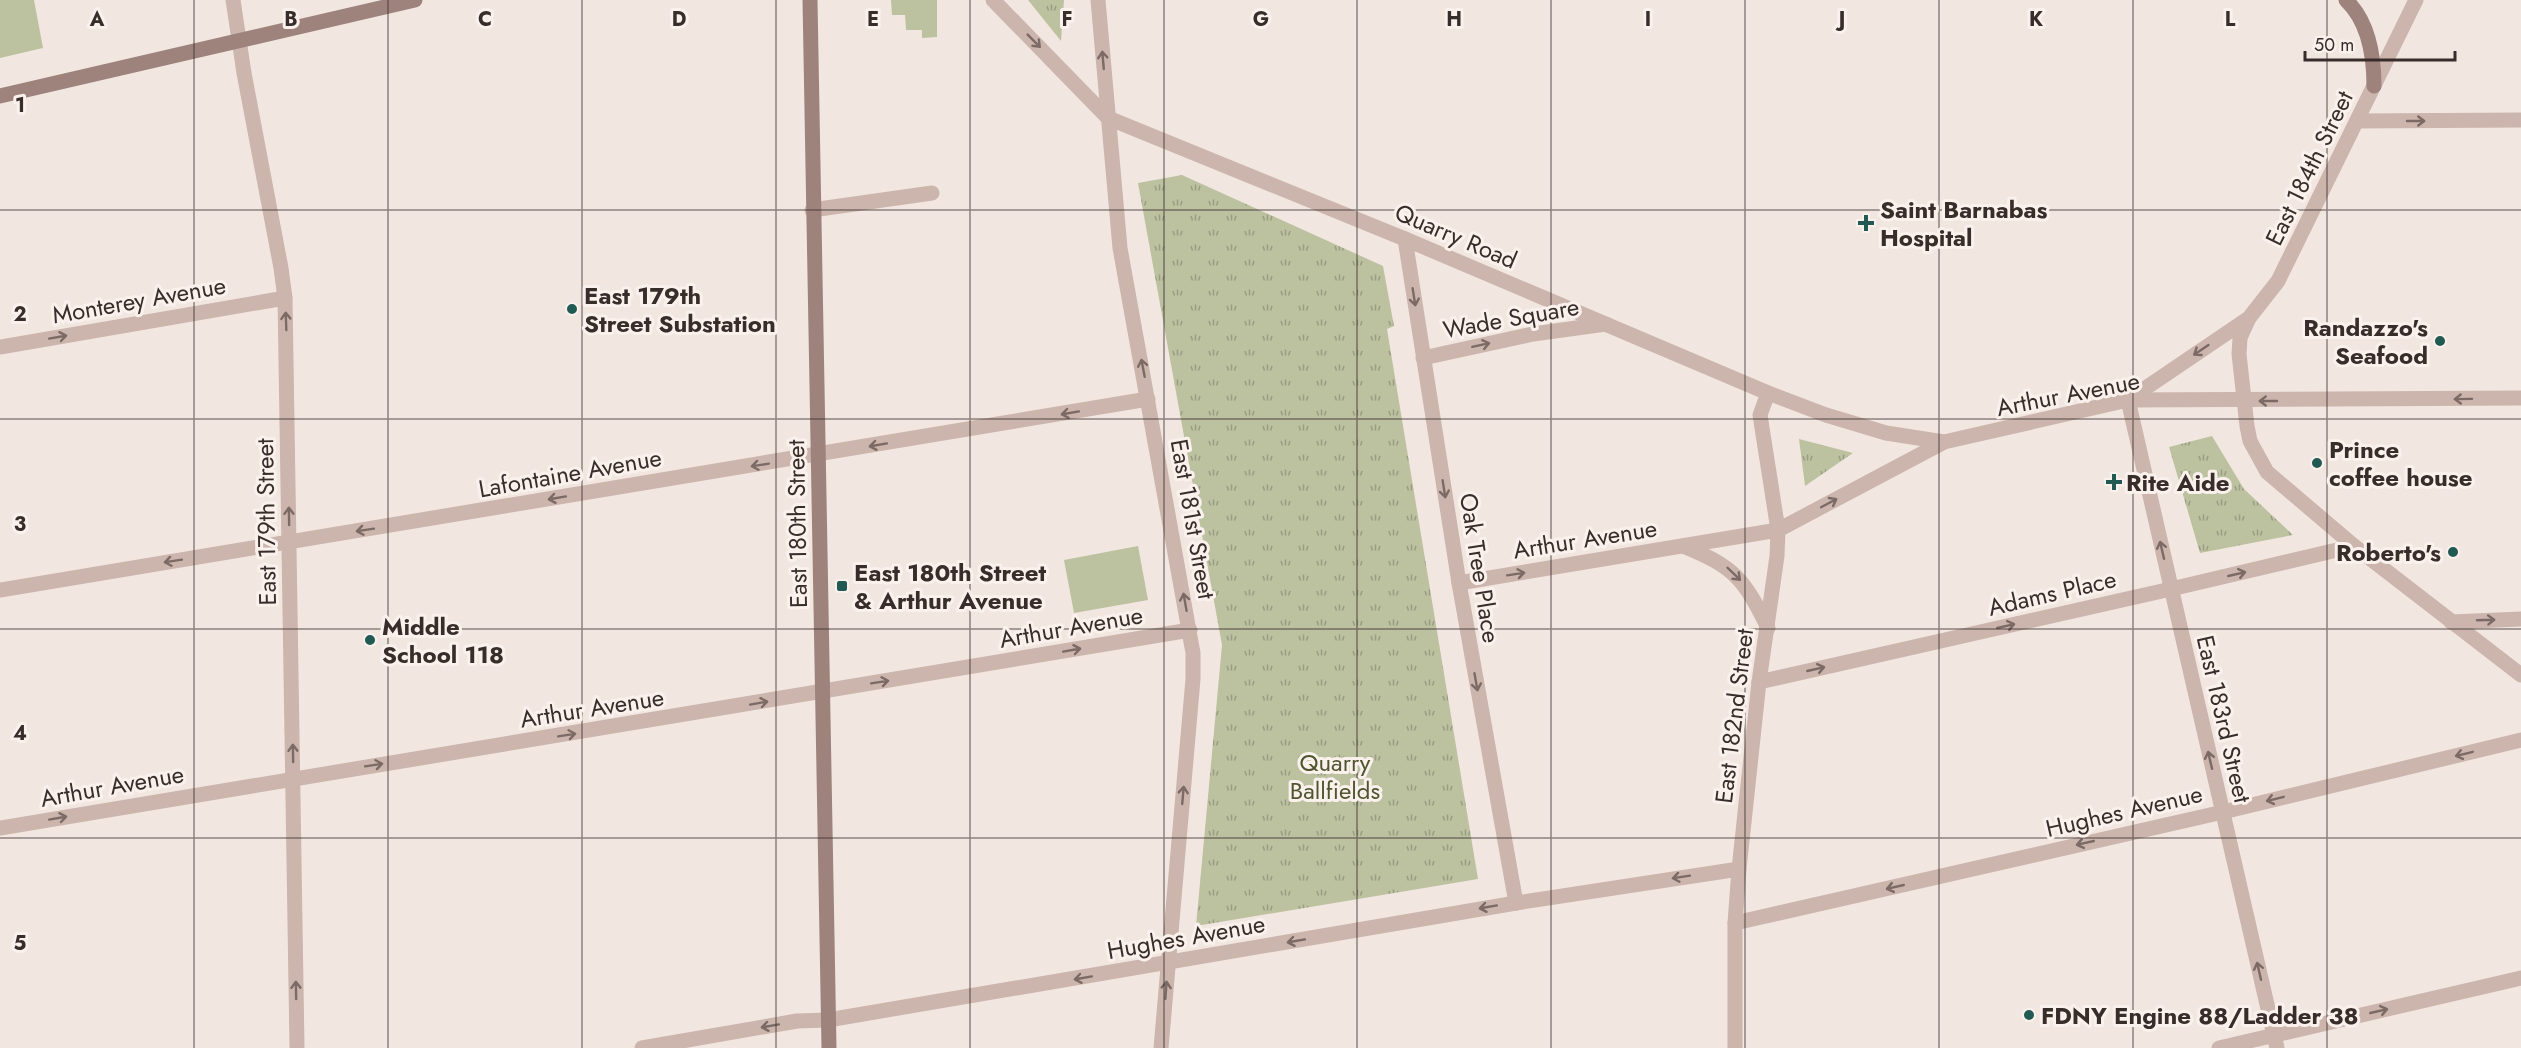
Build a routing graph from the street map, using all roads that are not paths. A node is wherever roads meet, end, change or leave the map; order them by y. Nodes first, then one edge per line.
1 (233, 0) edge
2 (416, 0) edge
3 (810, 0) edge
4 (993, 0) edge
5 (1098, 0) edge
6 (2346, 0) edge
7 (2415, 0) edge
8 (240, 40) junction
9 (2374, 86) junction
10 (0, 96) edge
11 (1108, 118) junction
12 (2521, 120) edge
13 (2357, 121) junction
14 (932, 194) dead end
15 (812, 210) junction
16 (1405, 239) junction
17 (285, 298) junction
18 (2249, 318) junction
19 (1608, 324) junction
20 (0, 347) edge
21 (1423, 357) junction
22 (1768, 393) junction
23 (2521, 398) edge
24 (1148, 399) junction
25 (2128, 400) junction
26 (2245, 401) junction
27 (1944, 442) junction
28 (818, 456) junction
29 (1778, 530) junction
30 (289, 542) junction
31 (1683, 546) junction
32 (2354, 546) junction
33 (1459, 583) junction
34 (2171, 589) junction
35 (0, 590) edge
36 (2521, 619) edge
37 (2451, 622) junction
38 (1768, 629) junction
39 (1190, 630) junction
40 (2521, 675) edge
41 (1759, 682) junction
42 (822, 692) junction
43 (2521, 740) edge
44 (294, 778) junction
45 (2223, 812) junction
46 (0, 828) edge
47 (1739, 868) junction
48 (1516, 903) junction
49 (1735, 923) junction
50 (1168, 963) junction
51 (2521, 978) edge
52 (828, 1020) junction
53 (2276, 1042) edge
54 (297, 1048) edge
55 (642, 1048) edge
56 (829, 1048) edge
57 (1161, 1048) edge
58 (1735, 1048) edge
59 (2219, 1048) edge

1 - 8 street, East 179th Street
2 - 8 main road
3 - 15 main road, East 180th Street
4 -> 11 street, Quarry Road
11 -> 5 street, East 181st Street
6 - 9 main road
7 - 9 street, East 184th Street
8 - 10 main road
8 - 17 street, East 179th Street
9 - 13 street, East 184th Street
11 - 16 street, Quarry Road
24 -> 11 street, East 181st Street
13 -> 12 street
13 - 18 street, East 184th Street
14 - 15 street
15 - 28 main road, East 180th Street
16 - 19 street, Quarry Road
16 -> 21 street, Oak Tree Place
20 -> 17 street, Monterey Avenue
30 -> 17 street, East 179th Street
18 -> 25 street, East 184th Street
18 - 26 street, East 184th Street
21 -> 19 street, Wade Square
19 - 22 street, Quarry Road
21 -> 33 street, Oak Tree Place
22 - 27 street, Quarry Road
22 - 29 street, East 182nd Street
23 -> 26 street, Arthur Avenue
24 -> 28 street, Lafontaine Avenue
39 -> 24 street, East 181st Street
25 - 26 street, Arthur Avenue
25 - 27 street, Arthur Avenue
34 -> 25 street, East 183rd Street
26 - 32 street, East 184th Street
29 -> 27 street, Arthur Avenue
28 -> 30 street, Lafontaine Avenue
28 - 42 main road, East 180th Street
29 - 31 street, Arthur Avenue
29 - 38 street, East 182nd Street
30 -> 35 street, Lafontaine Avenue
44 -> 30 street, East 179th Street
33 -> 31 street, Arthur Avenue
31 -> 38 street, Arthur Avenue
34 -> 32 street, Adams Place
32 - 37 street, East 184th Street
33 -> 48 street, Oak Tree Place
41 -> 34 street, Adams Place
45 -> 34 street, East 183rd Street
37 -> 36 street
37 - 40 street, East 184th Street
38 - 41 street, East 182nd Street
42 -> 39 street, Arthur Avenue
50 -> 39 street, East 181st Street
41 - 47 street, East 182nd Street
44 -> 42 street, Arthur Avenue
42 - 52 main road, East 180th Street
43 -> 45 street, Hughes Avenue
46 -> 44 street, Arthur Avenue
54 -> 44 street, East 179th Street
45 -> 49 street, Hughes Avenue
53 -> 45 street, East 183rd Street
47 -> 48 street, Hughes Avenue
47 - 49 street, East 182nd Street
48 -> 50 street, Hughes Avenue
49 - 58 street, East 182nd Street
50 -> 52 street, Hughes Avenue
57 -> 50 street, East 181st Street
53 -> 51 street
52 -> 55 street, Hughes Avenue
52 - 56 main road, East 180th Street
53 - 59 street

